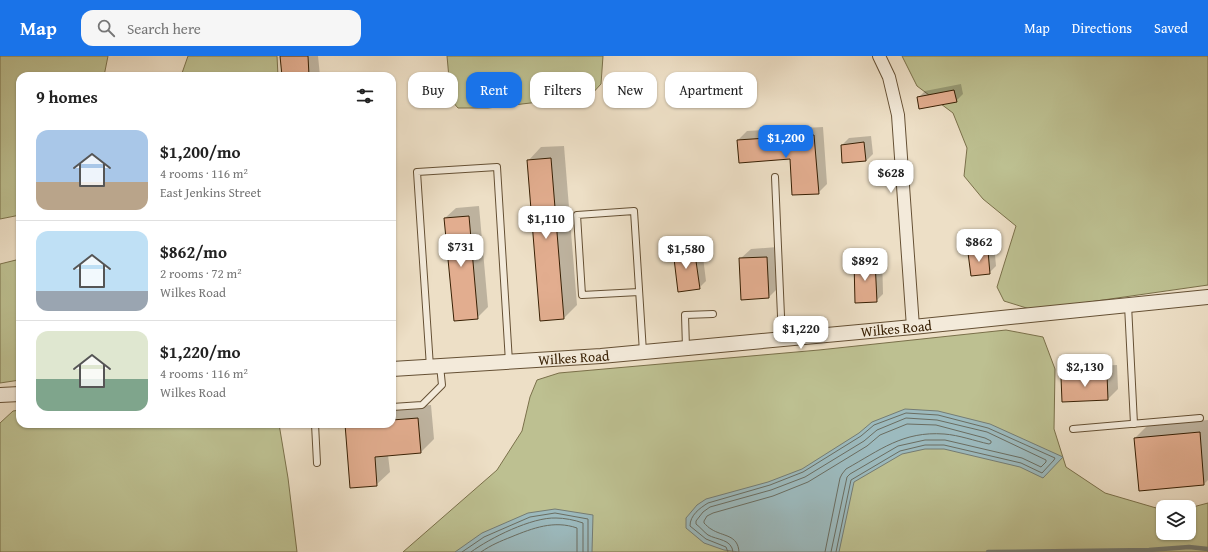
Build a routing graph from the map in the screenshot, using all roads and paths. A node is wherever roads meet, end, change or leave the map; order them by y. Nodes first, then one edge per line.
1 (879, 56) edge
2 (775, 177) dead end
3 (639, 292) junction
4 (1208, 297) edge
5 (1128, 305) junction
6 (713, 314) dead end
7 (912, 327) junction
8 (782, 339) junction
9 (686, 348) junction
10 (643, 352) junction
11 (509, 362) junction
12 (435, 366) junction
13 (396, 369) edge
14 (16, 394) edge
15 (0, 395) edge
16 (396, 407) edge
17 (1200, 418) dead end
18 (1134, 424) junction
19 (315, 428) edge
20 (1073, 429) dead end
21 (317, 463) dead end

1 - 7 street
2 - 8 lane
3 - 3 lane
3 - 10 lane
4 - 5 street, Wilkes Road
5 - 7 street, Wilkes Road
5 - 18 lane
6 - 9 lane
7 - 8 street, Wilkes Road
8 - 9 street, Wilkes Road
9 - 10 street, Wilkes Road
10 - 11 street, Wilkes Road
11 - 12 street, Wilkes Road
11 - 12 lane
12 - 13 street, Wilkes Road
12 - 16 lane
14 - 15 street
17 - 18 lane
18 - 20 lane
19 - 21 lane

